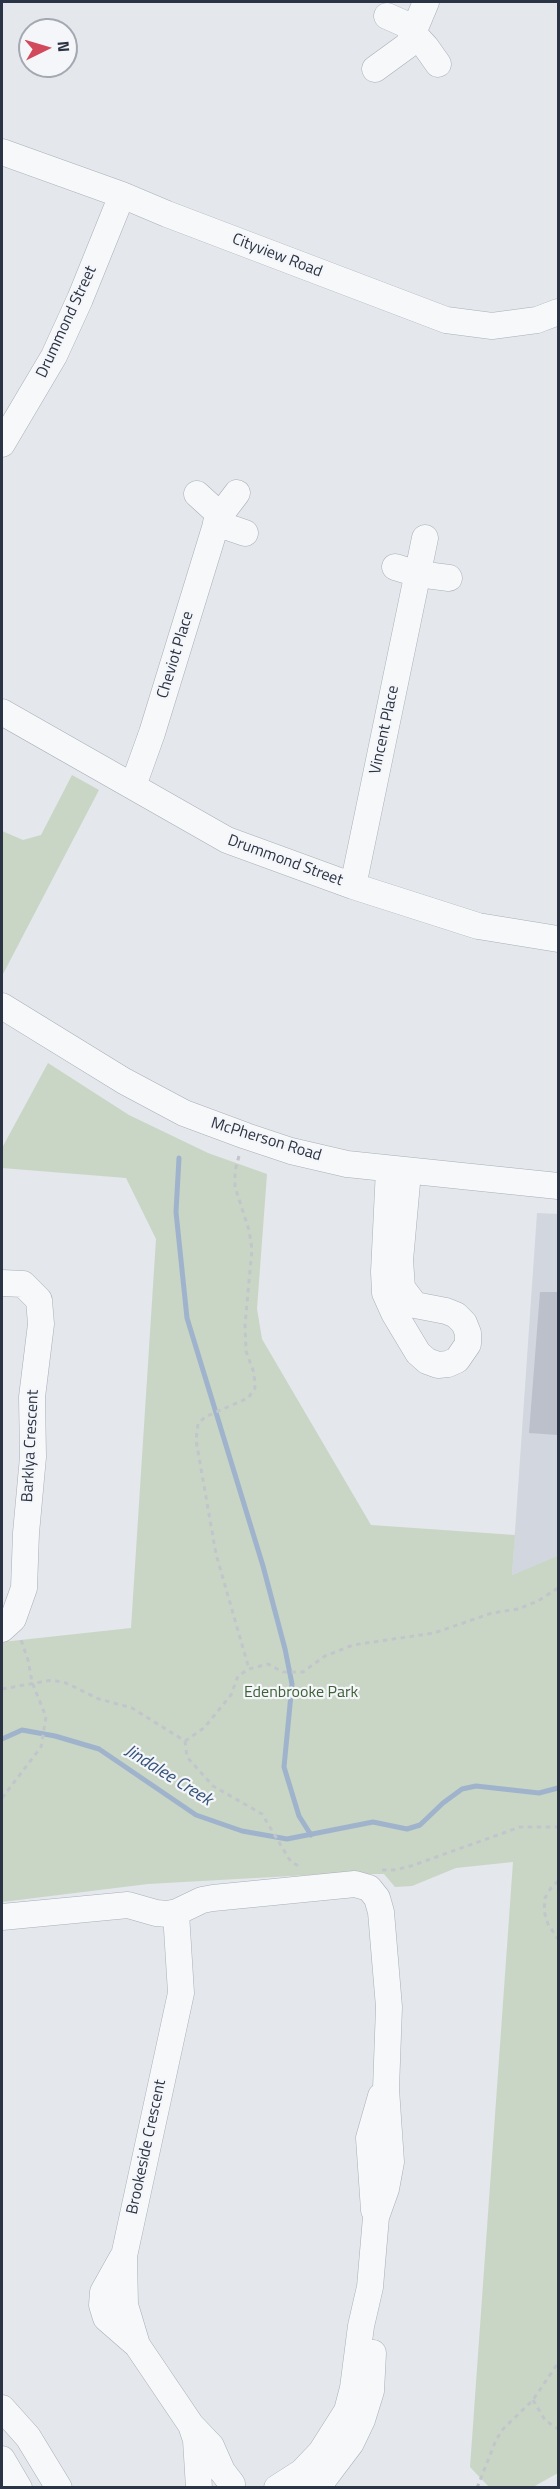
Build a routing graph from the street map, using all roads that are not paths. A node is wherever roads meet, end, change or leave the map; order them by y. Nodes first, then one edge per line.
1 (426, 2) edge
2 (387, 16) dead end
3 (413, 31) junction
4 (438, 64) dead end
5 (375, 69) dead end
6 (2, 152) edge
7 (123, 195) junction
8 (558, 312) edge
9 (2, 444) edge
10 (237, 493) dead end
11 (197, 494) dead end
12 (218, 519) junction
13 (245, 533) dead end
14 (424, 538) dead end
15 (406, 570) junction
16 (449, 578) dead end
17 (2, 712) edge
18 (133, 786) junction
19 (353, 886) junction
20 (558, 939) edge
21 (2, 1006) edge
22 (399, 1170) junction
23 (558, 1185) edge
24 (392, 1259) dead end
25 (2, 1283) edge
26 (7, 1624) edge
27 (168, 1913) junction
28 (2, 1917) edge
29 (370, 2287) junction
30 (2, 2408) edge
31 (191, 2425) junction
32 (2, 2459) edge
33 (231, 2486) edge
34 (19, 2487) edge
35 (59, 2487) edge
36 (199, 2487) edge
37 (277, 2487) edge
38 (317, 2487) edge

1 - 3 street
2 - 3 street
3 - 4 street
3 - 5 street
6 - 7 street, Cityview Road
7 - 8 street, Cityview Road
7 - 9 street, Drummond Street
10 - 12 street, Cheviot Place
11 - 12 street
12 - 13 street
12 - 18 street, Cheviot Place
14 - 15 street, Vincent Place
15 - 16 street
15 - 19 street, Vincent Place
17 - 18 street, Drummond Street
18 - 19 street, Drummond Street
19 - 20 street, Drummond Street
21 - 22 street, McPherson Road
22 - 23 street, McPherson Road
22 - 24 street
25 - 26 street, Barklya Crescent
27 - 28 street
27 - 29 street
27 - 31 street, Brookeside Crescent
29 - 37 street
29 - 38 street
30 - 35 street
31 - 33 street, Brookeside Crescent
31 - 36 street, Brookeside Crescent
32 - 34 street

